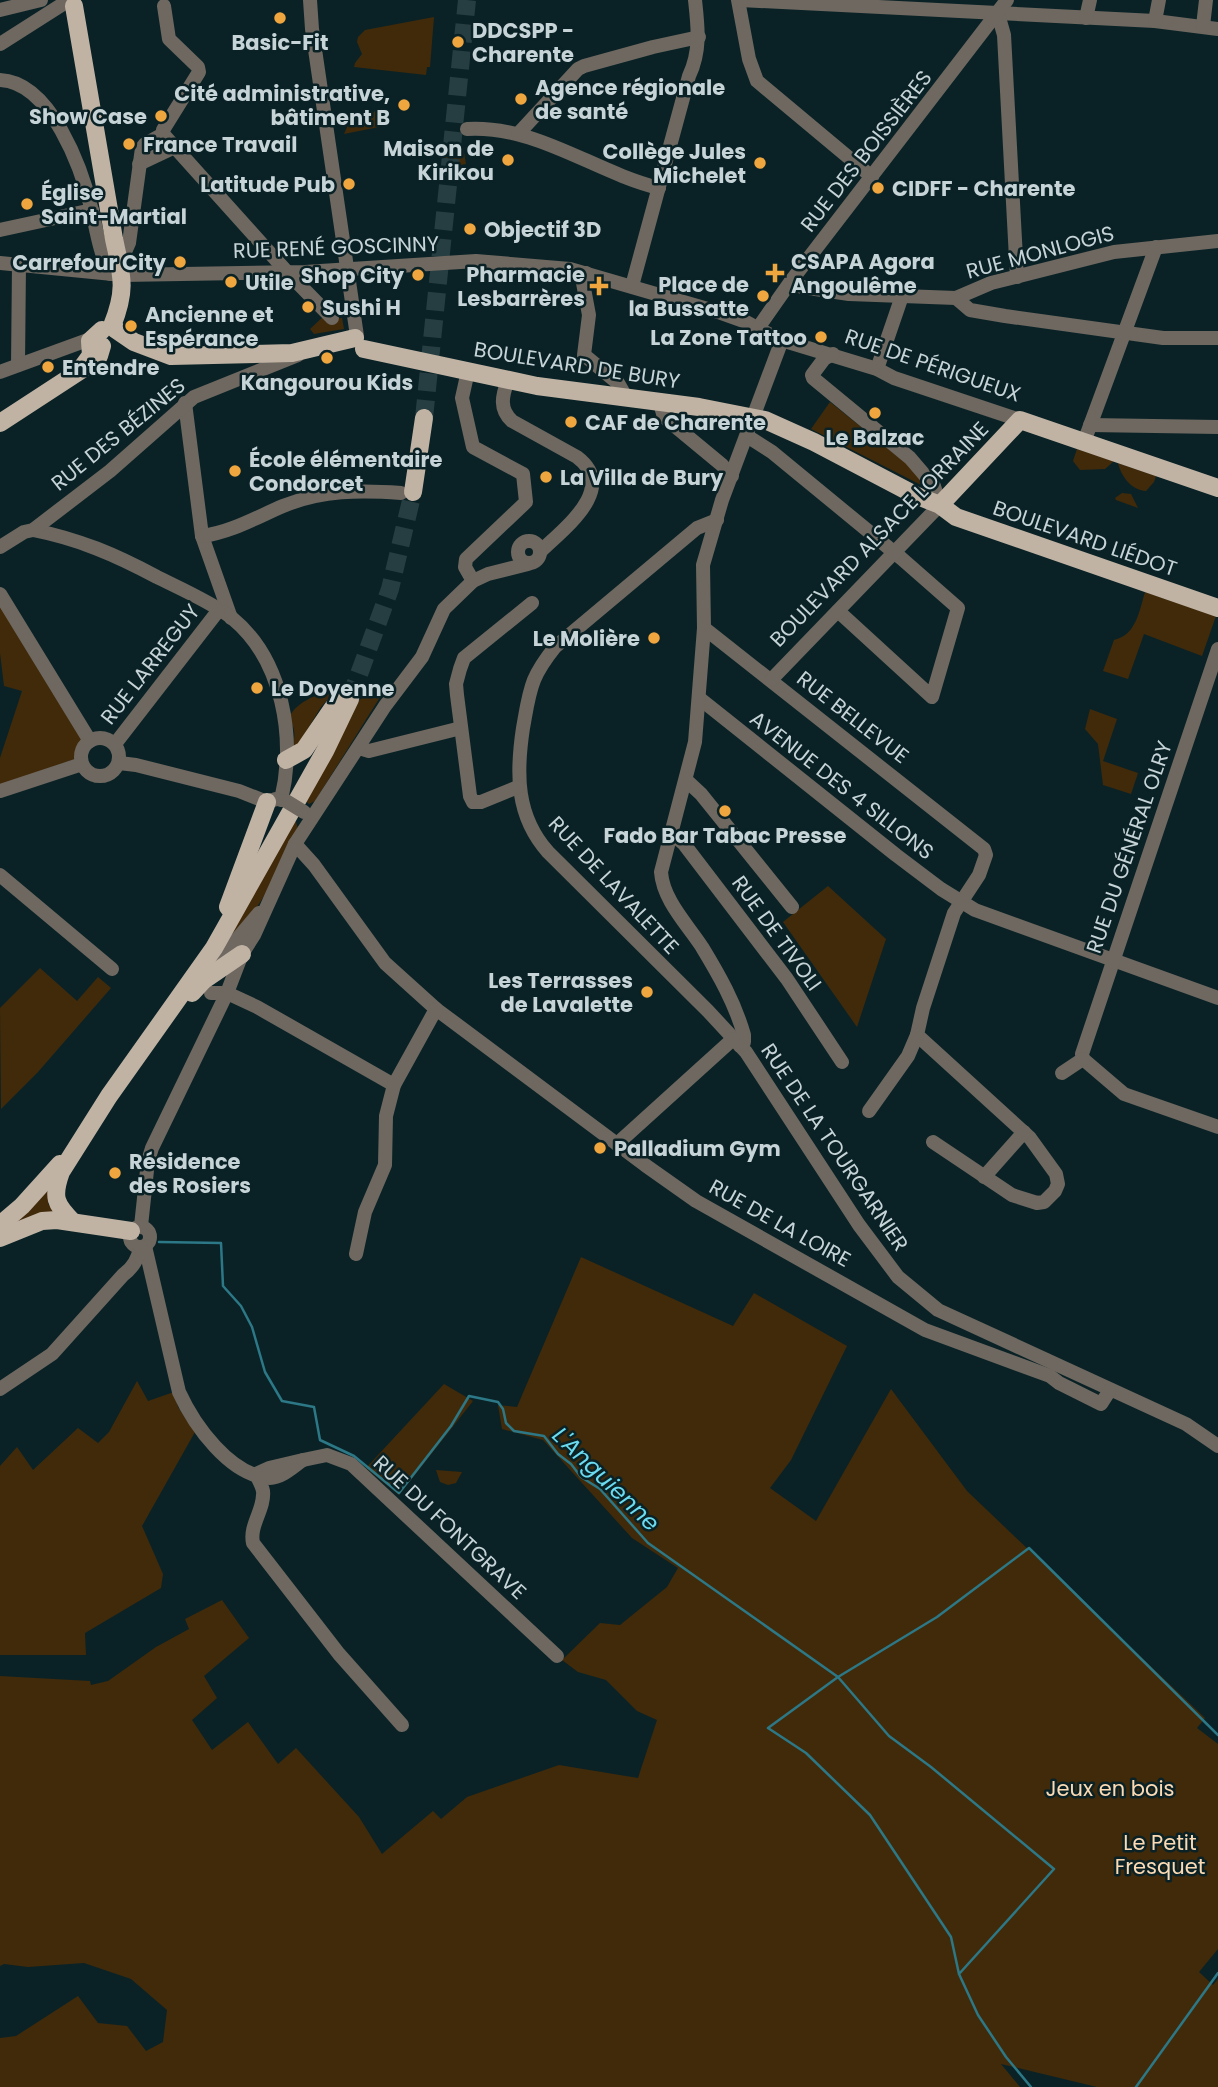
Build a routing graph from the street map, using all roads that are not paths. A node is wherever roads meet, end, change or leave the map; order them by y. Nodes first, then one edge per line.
1 (41, 0) edge
2 (310, 0) edge
3 (695, 0) edge
4 (739, 0) edge
5 (1007, 0) edge
6 (1090, 0) edge
7 (1159, 0) edge
8 (1206, 0) edge
9 (72, 2) edge
10 (876, 4) edge
11 (164, 6) dead end
12 (954, 6) edge
13 (0, 10) edge
14 (998, 14) junction
15 (1086, 18) junction
16 (1155, 21) junction
17 (1211, 28) edge
18 (699, 37) junction
19 (0, 44) edge
20 (0, 80) edge
21 (467, 129) dead end
22 (163, 134) junction
23 (518, 134) junction
24 (175, 147) junction
25 (139, 164) junction
26 (872, 177) junction
27 (659, 188) junction
28 (92, 210) junction
29 (0, 230) edge
30 (1218, 241) edge
31 (1156, 247) junction
32 (0, 262) edge
33 (19, 264) junction
34 (346, 269) junction
35 (118, 270) junction
36 (287, 272) junction
37 (586, 273) junction
38 (1017, 277) junction
39 (791, 281) junction
40 (632, 286) junction
41 (902, 296) junction
42 (956, 298) junction
43 (332, 318) dead end
44 (758, 328) junction
45 (1125, 333) junction
46 (103, 338) junction
47 (1218, 338) edge
48 (362, 340) junction
49 (782, 340) junction
50 (309, 350) junction
51 (833, 354) junction
52 (18, 365) junction
53 (877, 369) junction
54 (468, 371) junction
55 (0, 372) edge
56 (508, 380) junction
57 (626, 397) junction
58 (660, 402) junction
59 (186, 403) junction
60 (424, 418) tunnel mouth
61 (1020, 420) junction
62 (0, 424) edge
63 (750, 427) junction
64 (1218, 427) edge
65 (1087, 434) junction
66 (732, 476) junction
67 (1218, 488) edge
68 (407, 492) joint
69 (722, 500) junction
70 (940, 505) junction
71 (717, 520) junction
72 (697, 527) junction
73 (33, 530) junction
74 (202, 536) junction
75 (0, 547) edge
76 (894, 553) junction
77 (472, 581) junction
78 (0, 594) edge
79 (532, 604) dead end
80 (1218, 608) edge
81 (838, 611) junction
82 (225, 614) junction
83 (704, 628) junction
84 (1218, 649) edge
85 (771, 680) junction
86 (699, 698) junction
87 (461, 728) junction
88 (90, 741) junction
89 (115, 744) junction
90 (359, 748) junction
91 (286, 760) junction
92 (119, 763) junction
93 (82, 764) junction
94 (687, 780) junction
95 (518, 787) junction
96 (0, 791) edge
97 (278, 801) junction
98 (308, 817) junction
99 (671, 833) junction
100 (299, 849) junction
101 (0, 875) edge
102 (979, 875) junction
103 (270, 900) junction
104 (961, 901) junction
105 (792, 907) dead end
106 (1007, 922) junction
107 (242, 954) junction
108 (1113, 961) junction
109 (112, 969) dead end
110 (216, 973) junction
111 (211, 993) junction
112 (227, 993) junction
113 (1218, 998) edge
114 (436, 1009) junction
115 (207, 1030) junction
116 (917, 1035) junction
117 (737, 1043) junction
118 (1083, 1059) junction
119 (842, 1062) dead end
120 (127, 1070) junction
121 (1062, 1073) dead end
122 (394, 1085) junction
123 (109, 1096) junction
124 (869, 1111) dead end
125 (1218, 1127) edge
126 (1024, 1132) junction
127 (933, 1142) dead end
128 (617, 1144) junction
129 (984, 1177) junction
130 (0, 1217) edge
131 (73, 1222) junction
132 (0, 1225) edge
133 (0, 1238) edge
134 (138, 1239) junction
135 (356, 1254) dead end
136 (127, 1272) junction
137 (153, 1279) junction
138 (0, 1389) edge
139 (1100, 1394) junction
140 (1218, 1446) edge
141 (256, 1474) junction
142 (557, 1656) dead end
143 (402, 1725) dead end

1 - 13 street
2 - 34 street
3 - 18 street
4 - 10 street
4 - 26 street
5 - 14 street, RUE DES BOISSIÈRES
6 - 15 street
7 - 16 street
8 - 17 street
9 - 19 street
9 - 35 main road
10 - 12 street
11 - 22 street
12 - 14 street
14 - 15 street
14 - 26 street, RUE DES BOISSIÈRES
14 - 38 street
15 - 16 street
16 - 17 street
18 - 23 street
18 - 27 street
20 - 28 street
21 - 23 street
22 - 24 street
22 - 25 street
23 - 27 street
24 - 25 street
24 - 36 street
25 - 35 street
26 - 39 street, RUE DES BOISSIÈRES
27 - 40 street
28 - 29 street
28 - 35 street
30 - 31 street, RUE MONLOGIS
31 - 38 street, RUE MONLOGIS
31 - 45 street
32 - 33 street, RUE RENÉ GOSCINNY
33 - 35 street, RUE RENÉ GOSCINNY
33 - 52 street
34 - 36 street, RUE RENÉ GOSCINNY
34 - 37 street, RUE RENÉ GOSCINNY
34 - 48 street
35 - 36 street, RUE RENÉ GOSCINNY
35 - 46 main road
36 - 43 street
37 - 40 street, RUE RENÉ GOSCINNY
37 - 57 street
38 - 42 street, RUE MONLOGIS
39 - 41 street, RUE MONLOGIS
39 - 44 street, RUE DES BOISSIÈRES
40 - 44 street, RUE DE PÉRIGUEUX
41 - 42 street, RUE MONLOGIS
41 - 53 street
42 - 45 street
44 - 49 street, RUE DE PÉRIGUEUX
45 - 47 street
45 - 65 street
46 - 50 main road
46 - 52 street
46 - 62 main road
48 - 50 main road
48 - 54 main road, BOULEVARD DE BURY
49 - 51 street, RUE DE PÉRIGUEUX
49 - 63 street, RUE DE LA TOURGARNIER
50 - 59 street, RUE DES BÉZINES
51 - 53 street, RUE DE PÉRIGUEUX
51 - 70 street
52 - 55 street
53 - 61 street, RUE DE PÉRIGUEUX
54 - 56 main road, BOULEVARD DE BURY
54 - 77 street
56 - 57 main road, BOULEVARD DE BURY
56 - 77 street
57 - 58 main road, BOULEVARD DE BURY
58 - 63 main road, BOULEVARD DE BURY
58 - 66 street
59 - 73 street, RUE DES BÉZINES
59 - 74 street
60 - 68 main road
61 - 65 main road, RUE DE PÉRIGUEUX
61 - 70 main road, BOULEVARD ALSACE LORRAINE
63 - 66 street, RUE DE LA TOURGARNIER
63 - 70 main road, BOULEVARD DE BURY
63 - 76 street
64 - 65 street
65 - 67 main road, RUE DE PÉRIGUEUX
66 - 69 street, RUE DE LA TOURGARNIER
68 - 74 street
69 - 71 street, RUE DE LA TOURGARNIER
69 - 72 street
70 - 76 street, BOULEVARD ALSACE LORRAINE
70 - 80 main road, BOULEVARD LIÉDOT
71 - 72 street, RUE DE LAVALETTE
71 - 83 street, RUE DE LA TOURGARNIER
72 - 95 street, RUE DE LAVALETTE
73 - 75 street, RUE DES BÉZINES
73 - 82 street
74 - 82 street
76 - 81 street, BOULEVARD ALSACE LORRAINE
76 - 81 street
77 - 90 street
78 - 88 street
79 - 87 street
81 - 85 street, BOULEVARD ALSACE LORRAINE
82 - 89 street, RUE LARREGUY
82 - 91 street
83 - 85 street, RUE BELLEVUE
83 - 86 street, RUE DE LA TOURGARNIER
84 - 108 street, RUE DU GÉNÉRAL OLRY
85 - 102 street, RUE BELLEVUE
86 - 94 street, RUE DE LA TOURGARNIER
86 - 104 street, AVENUE DES 4 SILLONS
87 - 90 street
87 - 95 street
88 - 89 street
88 - 93 street
89 - 92 street
90 - 98 street
91 - 97 street
91 - 120 main road
92 - 93 street
92 - 97 street
93 - 96 street
94 - 99 street, RUE DE LA TOURGARNIER
94 - 105 street
95 - 117 street, RUE DE LAVALETTE
97 - 98 street, bridge
97 - 120 main road
98 - 100 street
99 - 117 street, RUE DE LA TOURGARNIER
99 - 119 street, RUE DE TIVOLI
100 - 103 street
100 - 114 street, RUE DE LA LOIRE
101 - 109 street
102 - 104 street
102 - 106 street
103 - 107 street
103 - 110 street
104 - 106 street, AVENUE DES 4 SILLONS
104 - 116 street
106 - 108 street, AVENUE DES 4 SILLONS
107 - 110 main road
107 - 112 street
108 - 113 street, AVENUE DES 4 SILLONS
108 - 118 street, RUE DU GÉNÉRAL OLRY
110 - 111 street
110 - 120 main road
111 - 112 street
111 - 115 street
112 - 115 street
112 - 122 street
114 - 122 street
114 - 128 street, RUE DE LA LOIRE
115 - 134 street
116 - 124 street
116 - 126 street
117 - 128 street
117 - 139 street, RUE DE LA TOURGARNIER
118 - 121 street
118 - 125 street
120 - 123 main road
122 - 135 street
123 - 130 main road
123 - 131 main road
123 - 132 main road
126 - 129 street
126 - 129 street
127 - 129 street
128 - 139 street, RUE DE LA LOIRE
131 - 133 main road
131 - 134 main road
134 - 136 street
134 - 137 street
136 - 137 street
136 - 138 street
137 - 141 street
139 - 140 street, RUE DE LA TOURGARNIER
141 - 142 street, RUE DU FONTGRAVE
141 - 143 street

